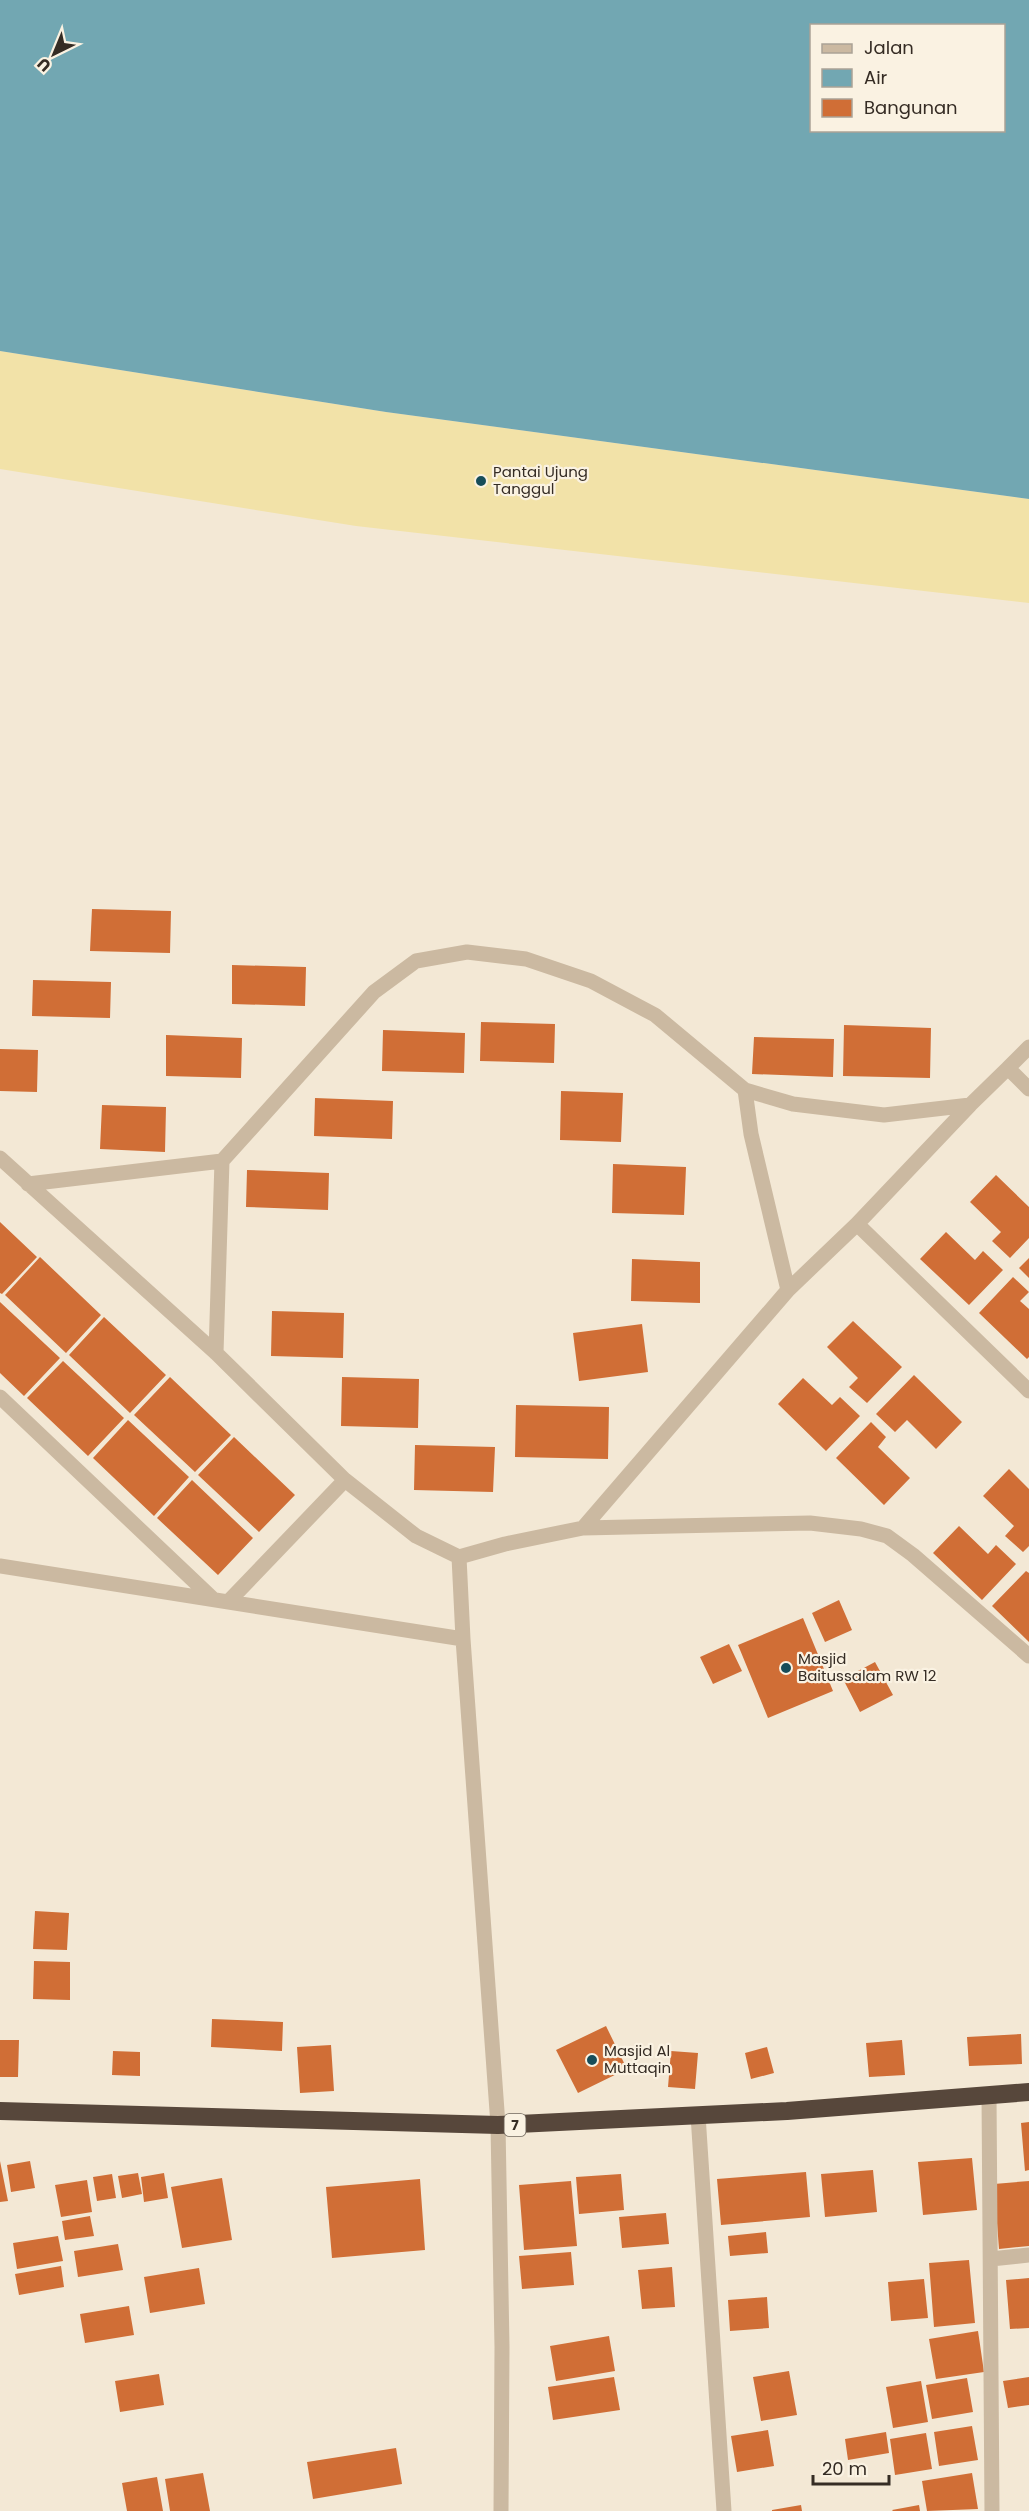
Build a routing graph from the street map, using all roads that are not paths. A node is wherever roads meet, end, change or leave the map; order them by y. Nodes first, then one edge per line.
1 (1029, 1047) edge
2 (1008, 1068) junction
3 (1029, 1089) edge
4 (745, 1090) junction
5 (970, 1105) junction
6 (0, 1158) edge
7 (222, 1161) junction
8 (28, 1184) junction
9 (857, 1224) junction
10 (788, 1290) junction
11 (216, 1353) junction
12 (1029, 1391) edge
13 (0, 1397) edge
14 (345, 1480) junction
15 (583, 1528) junction
16 (459, 1557) junction
17 (0, 1566) edge
18 (221, 1601) junction
19 (463, 1639) junction
20 (1029, 1656) edge
21 (1029, 2092) edge
22 (989, 2095) junction
23 (0, 2111) edge
24 (698, 2115) junction
25 (498, 2125) junction
26 (1029, 2255) edge
27 (991, 2259) junction
28 (501, 2511) edge
29 (724, 2511) edge
30 (992, 2511) edge

1 - 2 street
2 - 3 street
2 - 5 street
4 - 5 street
4 - 7 street
4 - 10 street
5 - 9 street
6 - 8 street
7 - 8 street
7 - 11 street
8 - 11 street
9 - 10 street
9 - 12 street
10 - 15 street
11 - 14 street
13 - 18 street
14 - 16 street
14 - 18 street
15 - 16 street
15 - 20 street
16 - 19 street
17 - 18 street
18 - 19 street
19 - 25 street
21 - 22 highway, 7
22 - 24 highway, 7
22 - 27 street
23 - 25 highway, 7
24 - 25 highway, 7
24 - 29 street
25 - 28 street
26 - 27 street
27 - 30 street

